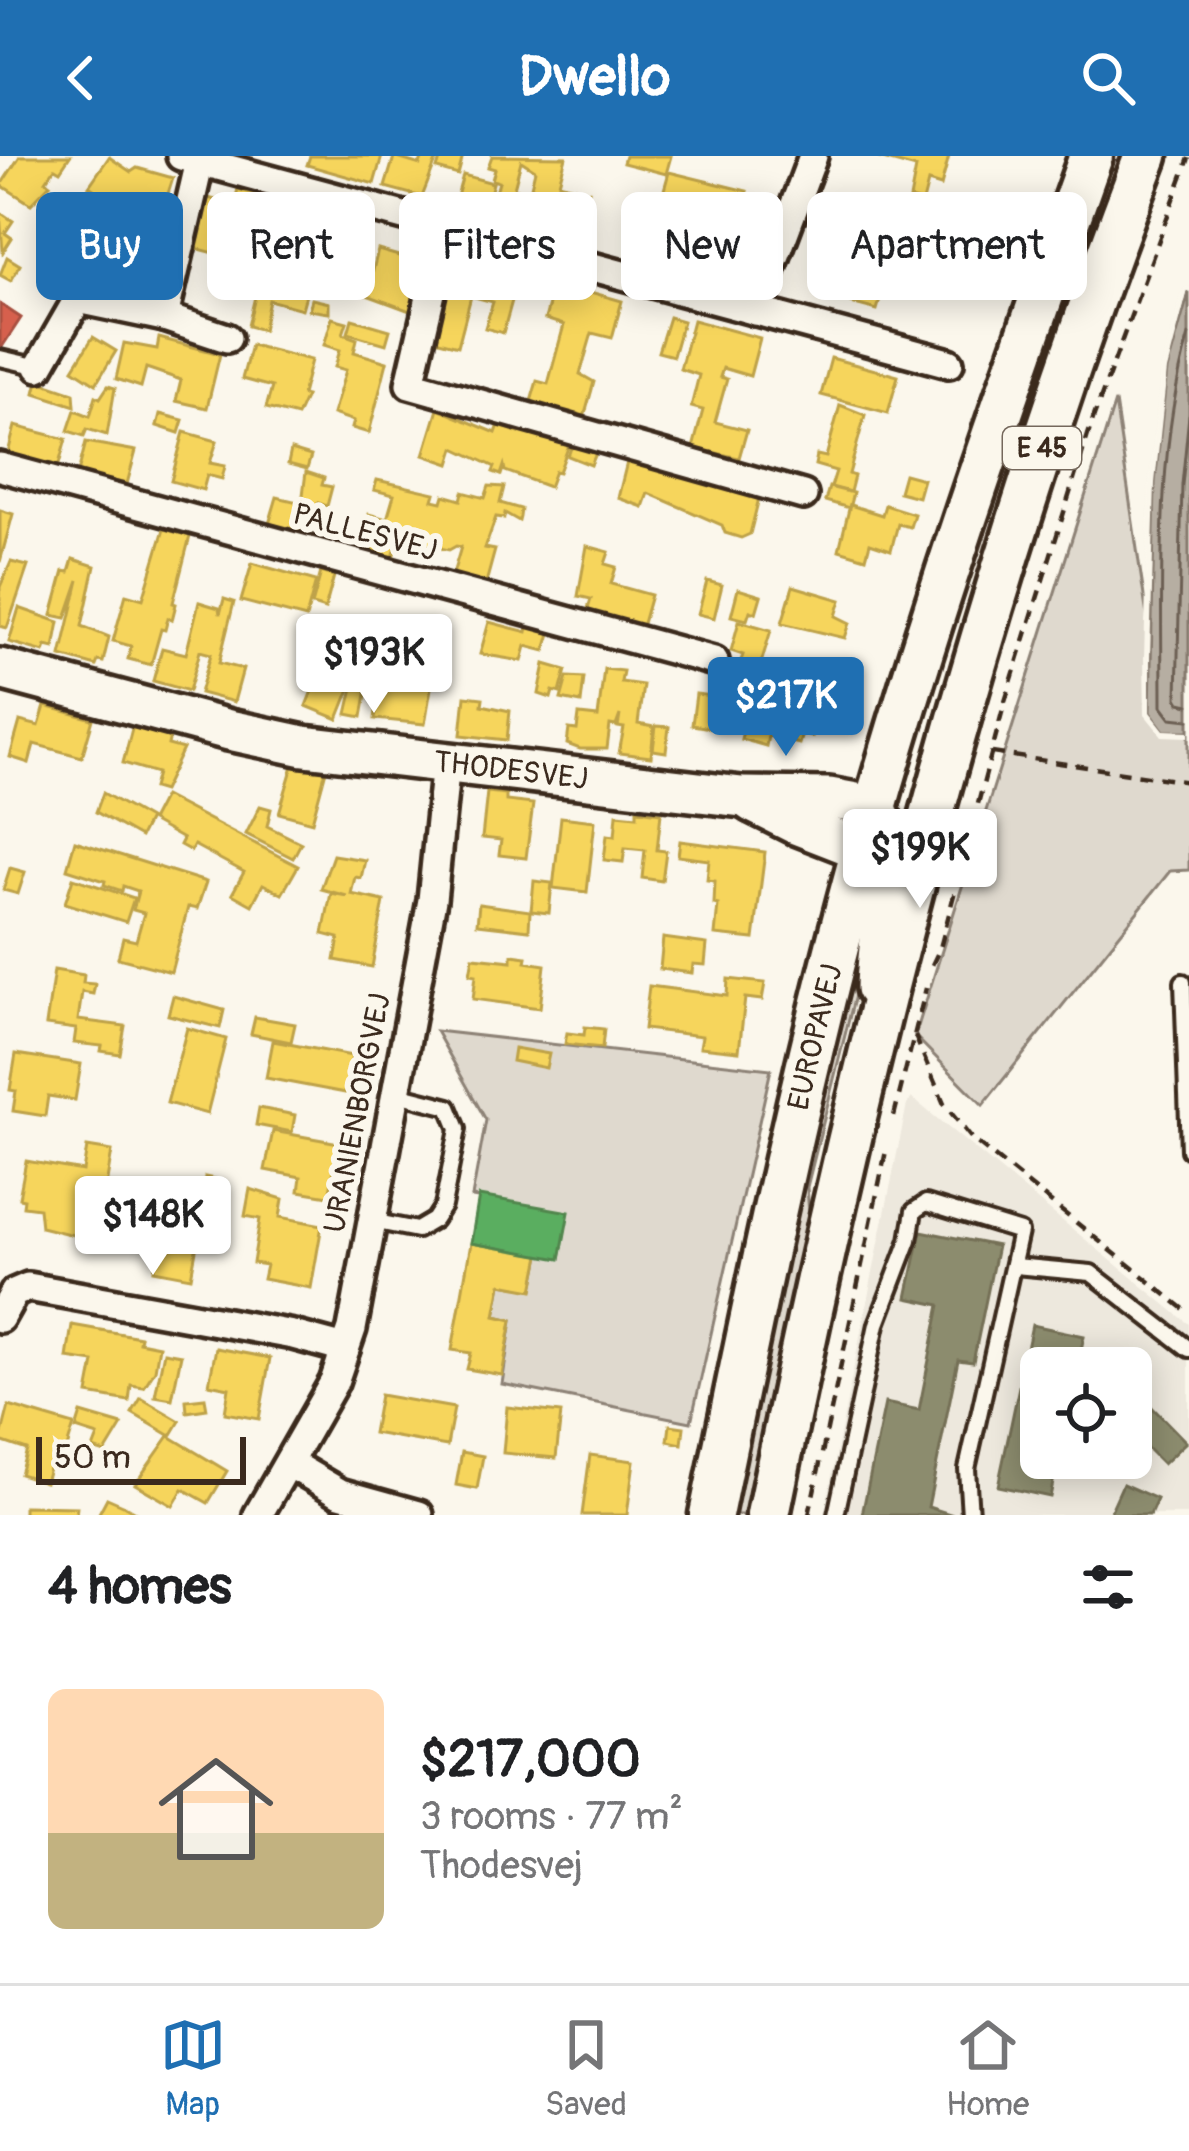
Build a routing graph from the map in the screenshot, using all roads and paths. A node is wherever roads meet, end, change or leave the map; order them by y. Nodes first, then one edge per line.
1 (813, 156) edge
2 (1091, 156) edge
3 (1147, 156) edge
4 (1189, 158) edge
5 (191, 159) edge
6 (399, 215) edge
7 (597, 269) edge
8 (429, 300) edge
9 (754, 311) junction
10 (164, 316) junction
11 (227, 338) dead end
12 (0, 358) edge
13 (949, 363) dead end
14 (39, 367) joint
15 (0, 467) edge
16 (803, 495) dead end
17 (714, 661) dead end
18 (0, 669) edge
19 (992, 753) junction
20 (446, 762) junction
21 (1189, 782) edge
22 (742, 797) junction
23 (877, 807) junction
24 (889, 860) junction
25 (1183, 982) dead end
26 (895, 1033) junction
27 (394, 1093) junction
28 (894, 1118) dead end
29 (889, 1138) dead end
30 (1189, 1150) edge
31 (370, 1220) junction
32 (1015, 1266) junction
33 (1189, 1313) edge
34 (0, 1318) edge
35 (345, 1349) junction
36 (1189, 1349) edge
37 (289, 1463) junction
38 (258, 1515) edge
39 (419, 1515) edge
40 (711, 1515) edge
41 (768, 1515) edge
42 (809, 1515) edge
43 (836, 1515) edge
44 (970, 1515) edge

1 - 9 street
2 - 23 main road, EUROPAVEJ / E 45
3 - 24 main road, EUROPAVEJ / E 45
4 - 19 path
5 - 6 street
5 - 10 street
7 - 9 street
8 - 16 street
9 - 13 street
10 - 11 street
10 - 14 street
12 - 14 lane
15 - 17 street, PALLESVEJ
18 - 20 main road, THODESVEJ
19 - 21 path
19 - 26 path
20 - 22 main road, THODESVEJ
20 - 27 street, URANIENBORGVEJ
22 - 23 main road, THODESVEJ
22 - 24 main road, THODESVEJ
23 - 24 main road, EUROPAVEJ / E 45
24 - 26 main road, EUROPAVEJ / E 45
24 - 40 main road, EUROPAVEJ / E 45
25 - 30 lane
26 - 28 path
26 - 33 path
26 - 41 main road, EUROPAVEJ / E 45
27 - 31 street, URANIENBORGVEJ
27 - 31 lane
29 - 42 path
31 - 35 street, URANIENBORGVEJ
32 - 36 lane
32 - 43 lane
32 - 44 lane
34 - 35 street
35 - 37 street, URANIENBORGVEJ
37 - 38 street, URANIENBORGVEJ
37 - 39 street

